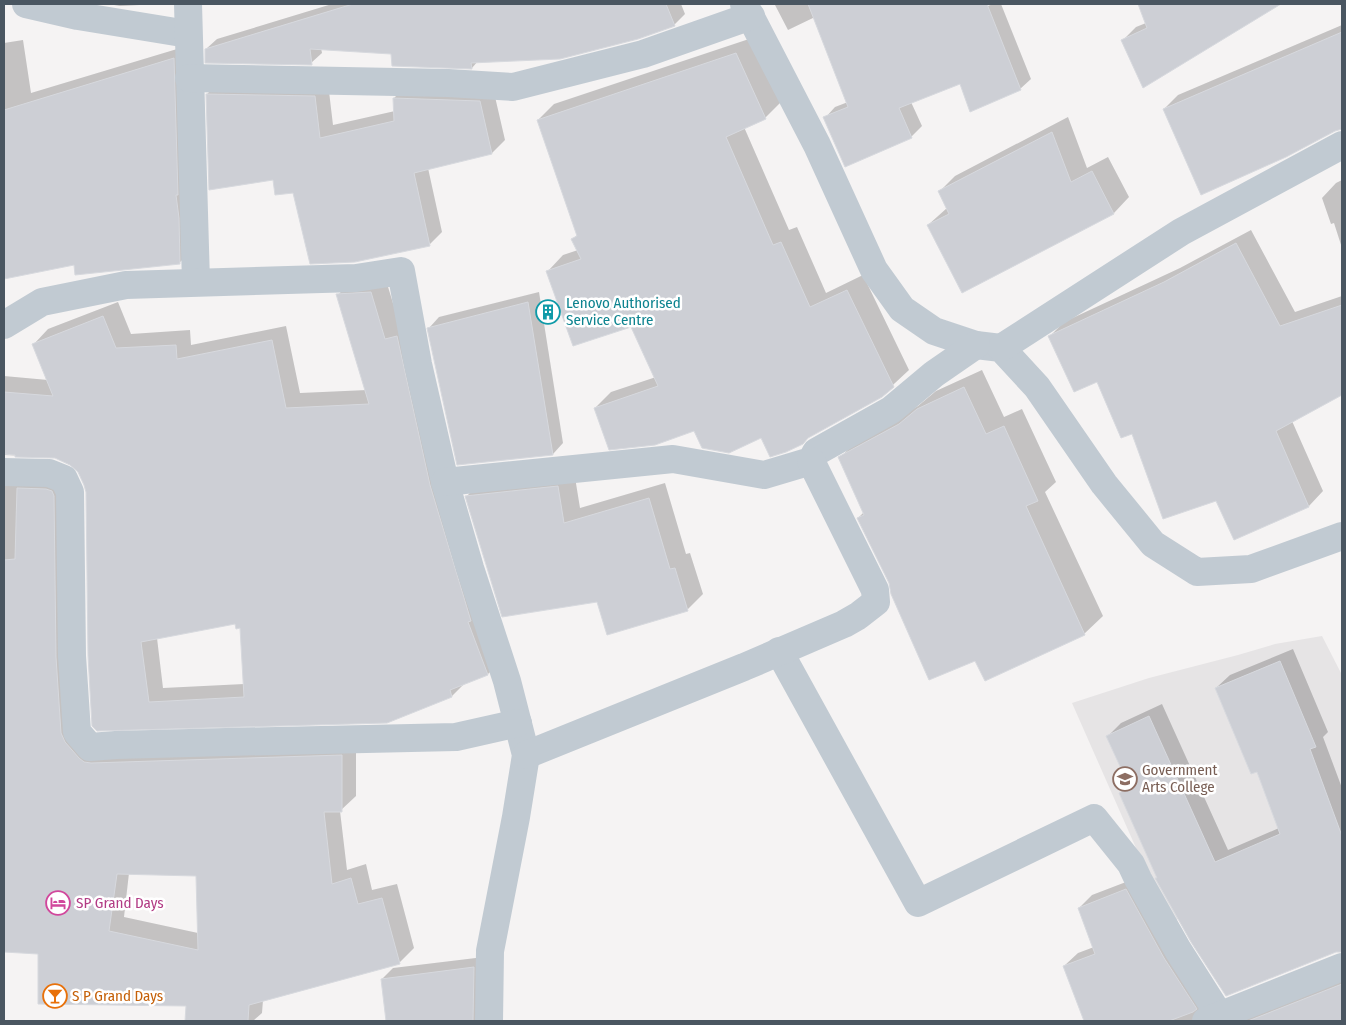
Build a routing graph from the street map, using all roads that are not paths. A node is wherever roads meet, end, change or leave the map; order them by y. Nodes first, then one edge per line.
1 (26, 4) edge
2 (188, 4) edge
3 (747, 10) edge
4 (188, 34) junction
5 (189, 78) junction
6 (1342, 145) edge
7 (196, 282) junction
8 (4, 325) edge
9 (988, 347) junction
10 (811, 461) junction
11 (4, 472) edge
12 (445, 482) junction
13 (1342, 536) edge
14 (779, 652) junction
15 (518, 723) junction
16 (526, 755) junction
17 (1342, 967) edge
18 (1217, 1020) edge
19 (489, 1021) edge

1 - 4 street
2 - 4 street
3 - 5 street
3 - 9 street
4 - 5 street
5 - 7 street
6 - 9 street
7 - 8 street
7 - 12 street
9 - 10 street
9 - 13 street
10 - 12 street
10 - 14 street
11 - 15 street
12 - 15 street
14 - 16 street
14 - 18 street
15 - 16 street
16 - 19 street
17 - 18 street

